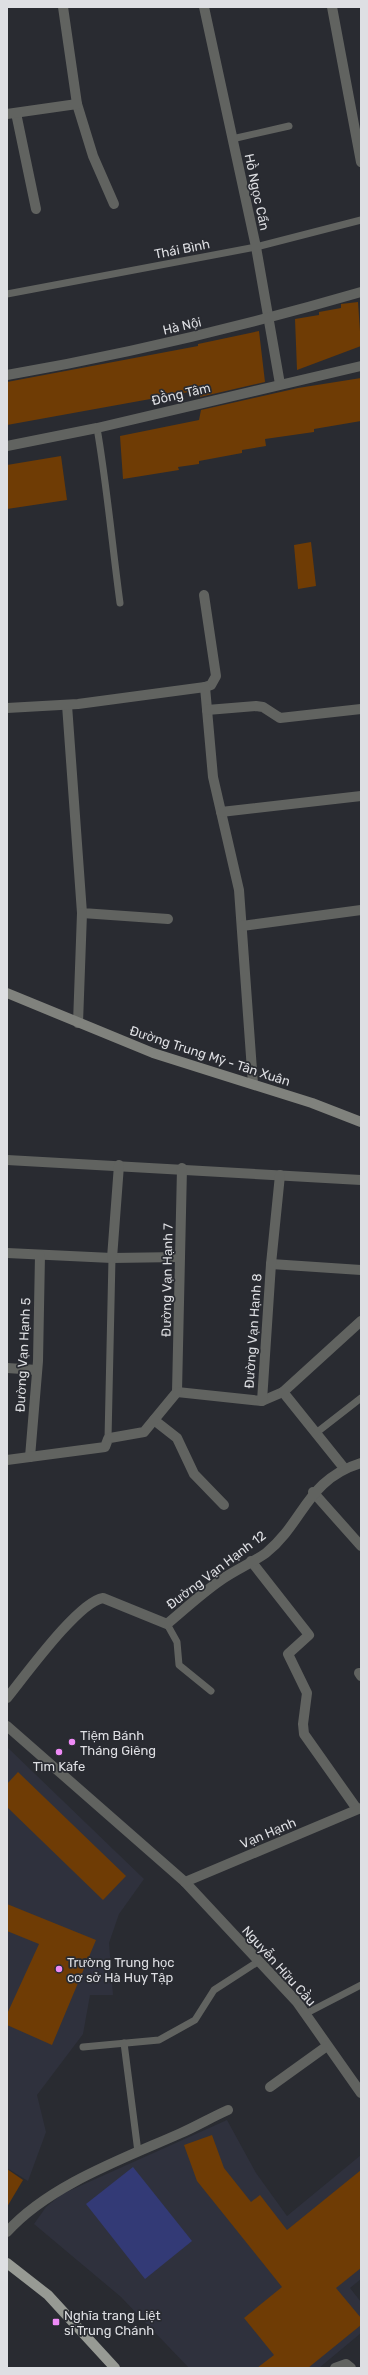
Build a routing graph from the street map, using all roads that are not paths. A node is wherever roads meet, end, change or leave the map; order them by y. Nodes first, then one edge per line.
1 (63, 7) edge
2 (204, 7) edge
3 (332, 7) edge
4 (78, 104) junction
5 (12, 114) edge
6 (289, 126) dead end
7 (232, 139) junction
8 (361, 162) edge
9 (114, 204) dead end
10 (36, 209) dead end
11 (361, 220) edge
12 (256, 247) junction
13 (361, 292) edge
14 (7, 294) edge
15 (269, 319) junction
16 (361, 366) edge
17 (7, 375) edge
18 (280, 384) junction
19 (97, 428) junction
20 (7, 446) edge
21 (204, 595) dead end
22 (120, 602) dead end
23 (205, 687) junction
24 (67, 705) junction
25 (7, 708) edge
26 (361, 709) edge
27 (207, 710) junction
28 (361, 796) edge
29 (221, 812) junction
30 (361, 910) edge
31 (82, 913) junction
32 (168, 919) dead end
33 (242, 926) junction
34 (7, 993) edge
35 (78, 1023) junction
36 (253, 1084) junction
37 (361, 1122) edge
38 (7, 1160) edge
39 (119, 1166) junction
40 (182, 1168) junction
41 (280, 1175) junction
42 (361, 1180) edge
43 (7, 1253) edge
44 (40, 1255) junction
45 (180, 1257) junction
46 (112, 1258) junction
47 (271, 1264) junction
48 (361, 1270) edge
49 (361, 1321) edge
50 (7, 1368) edge
51 (37, 1370) junction
52 (177, 1392) junction
53 (283, 1392) junction
54 (361, 1398) edge
55 (262, 1401) junction
56 (154, 1420) junction
57 (316, 1433) junction
58 (108, 1439) junction
59 (30, 1457) junction
60 (7, 1460) edge
61 (361, 1463) edge
62 (344, 1468) junction
63 (313, 1492) junction
64 (224, 1505) dead end
65 (361, 1546) edge
66 (252, 1561) junction
67 (167, 1624) junction
68 (211, 1691) dead end
69 (7, 1698) edge
70 (7, 1726) edge
71 (359, 1809) edge
72 (185, 1882) junction
73 (259, 1961) junction
74 (361, 1985) edge
75 (305, 2014) junction
76 (124, 2043) junction
77 (327, 2046) junction
78 (83, 2047) dead end
79 (270, 2087) dead end
80 (361, 2093) edge
81 (228, 2110) dead end
82 (138, 2152) junction
83 (7, 2232) edge
84 (7, 2262) edge
85 (115, 2368) edge
86 (335, 2368) edge
87 (352, 2368) edge

1 - 4 street
2 - 7 street, Hồ Ngọc Cẩn
3 - 8 street
4 - 5 street
4 - 9 street
5 - 10 street
6 - 7 lane
7 - 12 street, Hồ Ngọc Cẩn
11 - 12 lane, Thái Bình
12 - 14 lane, Thái Bình
12 - 15 street, Hồ Ngọc Cẩn
13 - 15 street, Hà Nội
15 - 17 street, Hà Nội
15 - 18 street, Hồ Ngọc Cẩn
16 - 18 street, Đồng Tâm
18 - 19 street, Đồng Tâm
19 - 20 street, Đồng Tâm
19 - 22 lane
21 - 23 street
23 - 24 street
23 - 27 street
24 - 25 street
24 - 31 street
26 - 27 street
27 - 29 street
28 - 29 street
29 - 33 street
30 - 33 street
31 - 32 street
31 - 35 street
33 - 36 street
34 - 35 street, Đường Trung Mỹ - Tân Xuân
35 - 36 street, Đường Trung Mỹ - Tân Xuân
36 - 37 street, Đường Trung Mỹ - Tân Xuân
38 - 39 street
39 - 40 street
39 - 46 street
40 - 41 street
40 - 45 street, Đường Vạn Hạnh 7
41 - 42 street
41 - 47 street, Đường Vạn Hạnh 8
43 - 44 street
44 - 46 street
44 - 51 street, Đường Vạn Hạnh 5
45 - 46 street
45 - 52 street, Đường Vạn Hạnh 7
46 - 58 lane
47 - 48 street
47 - 55 street, Đường Vạn Hạnh 8
49 - 53 street
50 - 51 street
51 - 59 street, Đường Vạn Hạnh 5
52 - 55 street
52 - 56 street
53 - 55 street
53 - 57 street
54 - 57 lane
56 - 58 street
56 - 64 street
57 - 62 street
58 - 59 street
59 - 60 street
61 - 62 street, Đường Vạn Hạnh 12
62 - 63 street, Đường Vạn Hạnh 12
63 - 65 street
63 - 66 street, Đường Vạn Hạnh 12
66 - 67 street, Đường Vạn Hạnh 12
66 - 71 street
67 - 68 lane
67 - 69 street, Đường Vạn Hạnh 12
70 - 72 street, Nguyễn Hữu Cầu
71 - 72 street, Vạn Hạnh
72 - 73 street, Nguyễn Hữu Cầu
73 - 75 street, Nguyễn Hữu Cầu
73 - 76 lane
74 - 75 lane
75 - 77 street, Nguyễn Hữu Cầu
76 - 78 lane
76 - 82 lane
77 - 79 street
77 - 80 street, Nguyễn Hữu Cầu
81 - 82 street
82 - 83 street
84 - 85 main road
86 - 87 street

